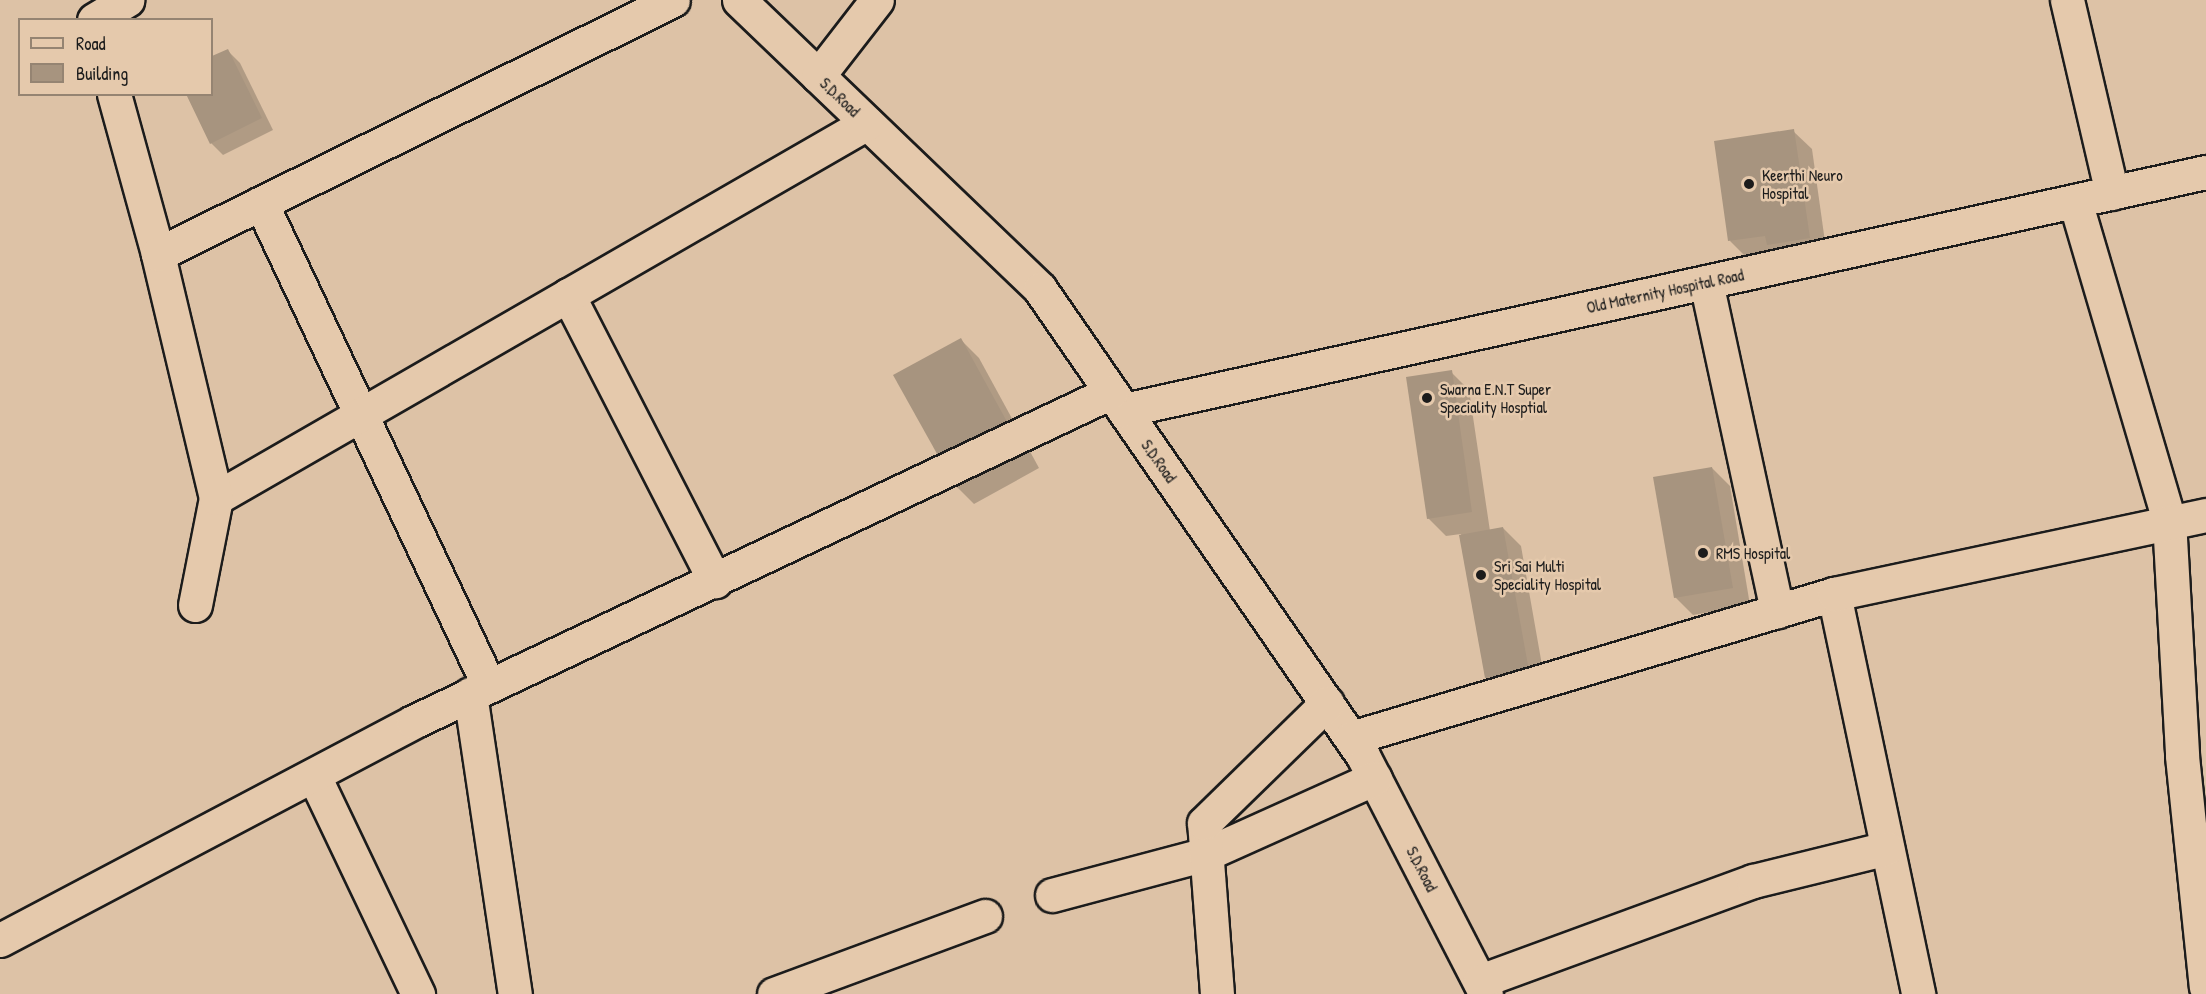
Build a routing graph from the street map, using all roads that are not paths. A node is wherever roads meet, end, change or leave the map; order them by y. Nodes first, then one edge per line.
1 (127, 0) edge
2 (673, 0) edge
3 (739, 0) edge
4 (877, 0) edge
5 (2067, 0) edge
6 (97, 18) edge
7 (818, 76) junction
8 (115, 96) edge
9 (867, 123) junction
10 (2206, 172) edge
11 (2112, 193) junction
12 (2075, 201) junction
13 (261, 203) junction
14 (158, 254) junction
15 (1706, 282) junction
16 (568, 295) junction
17 (1117, 401) junction
18 (360, 414) junction
19 (216, 498) junction
20 (2206, 515) edge
21 (2169, 520) junction
22 (714, 581) junction
23 (1834, 594) junction
24 (195, 605) dead end
25 (1778, 611) junction
26 (479, 690) junction
27 (1327, 703) junction
28 (1351, 738) junction
29 (314, 776) junction
30 (1375, 778) junction
31 (1887, 848) junction
32 (1206, 854) junction
33 (1052, 895) dead end
34 (985, 916) dead end
35 (0, 940) edge
36 (2206, 987) edge
37 (1483, 988) edge
38 (418, 994) edge
39 (515, 994) edge
40 (774, 994) edge
41 (1217, 994) edge
42 (1918, 994) edge

1 - 6 street
2 - 13 street
3 - 7 street, S.D.Road
4 - 7 street
5 - 11 street
7 - 9 street, S.D.Road
8 - 14 street
9 - 16 street
9 - 17 street, S.D.Road
10 - 11 street, Old Maternity Hospital Road
11 - 12 street, Old Maternity Hospital Road
12 - 15 street, Old Maternity Hospital Road
12 - 21 street
13 - 14 street
13 - 18 street
14 - 19 street
15 - 17 street, Old Maternity Hospital Road
15 - 25 street
16 - 18 street
16 - 22 street
17 - 22 street, Old Maternity Hospital Road
17 - 27 street, S.D.Road
18 - 19 street
18 - 26 street
19 - 24 street
20 - 21 street
21 - 23 street
21 - 36 street
22 - 26 street, Old Maternity Hospital Road
23 - 25 street
23 - 31 street
25 - 28 street
26 - 29 street, Old Maternity Hospital Road
26 - 39 street
27 - 28 street, S.D.Road
27 - 32 street
28 - 30 street, S.D.Road
29 - 35 street, Old Maternity Hospital Road
29 - 38 street
30 - 32 street
30 - 37 street, S.D.Road
31 - 37 street
31 - 42 street
32 - 33 street
32 - 41 street
34 - 40 street

